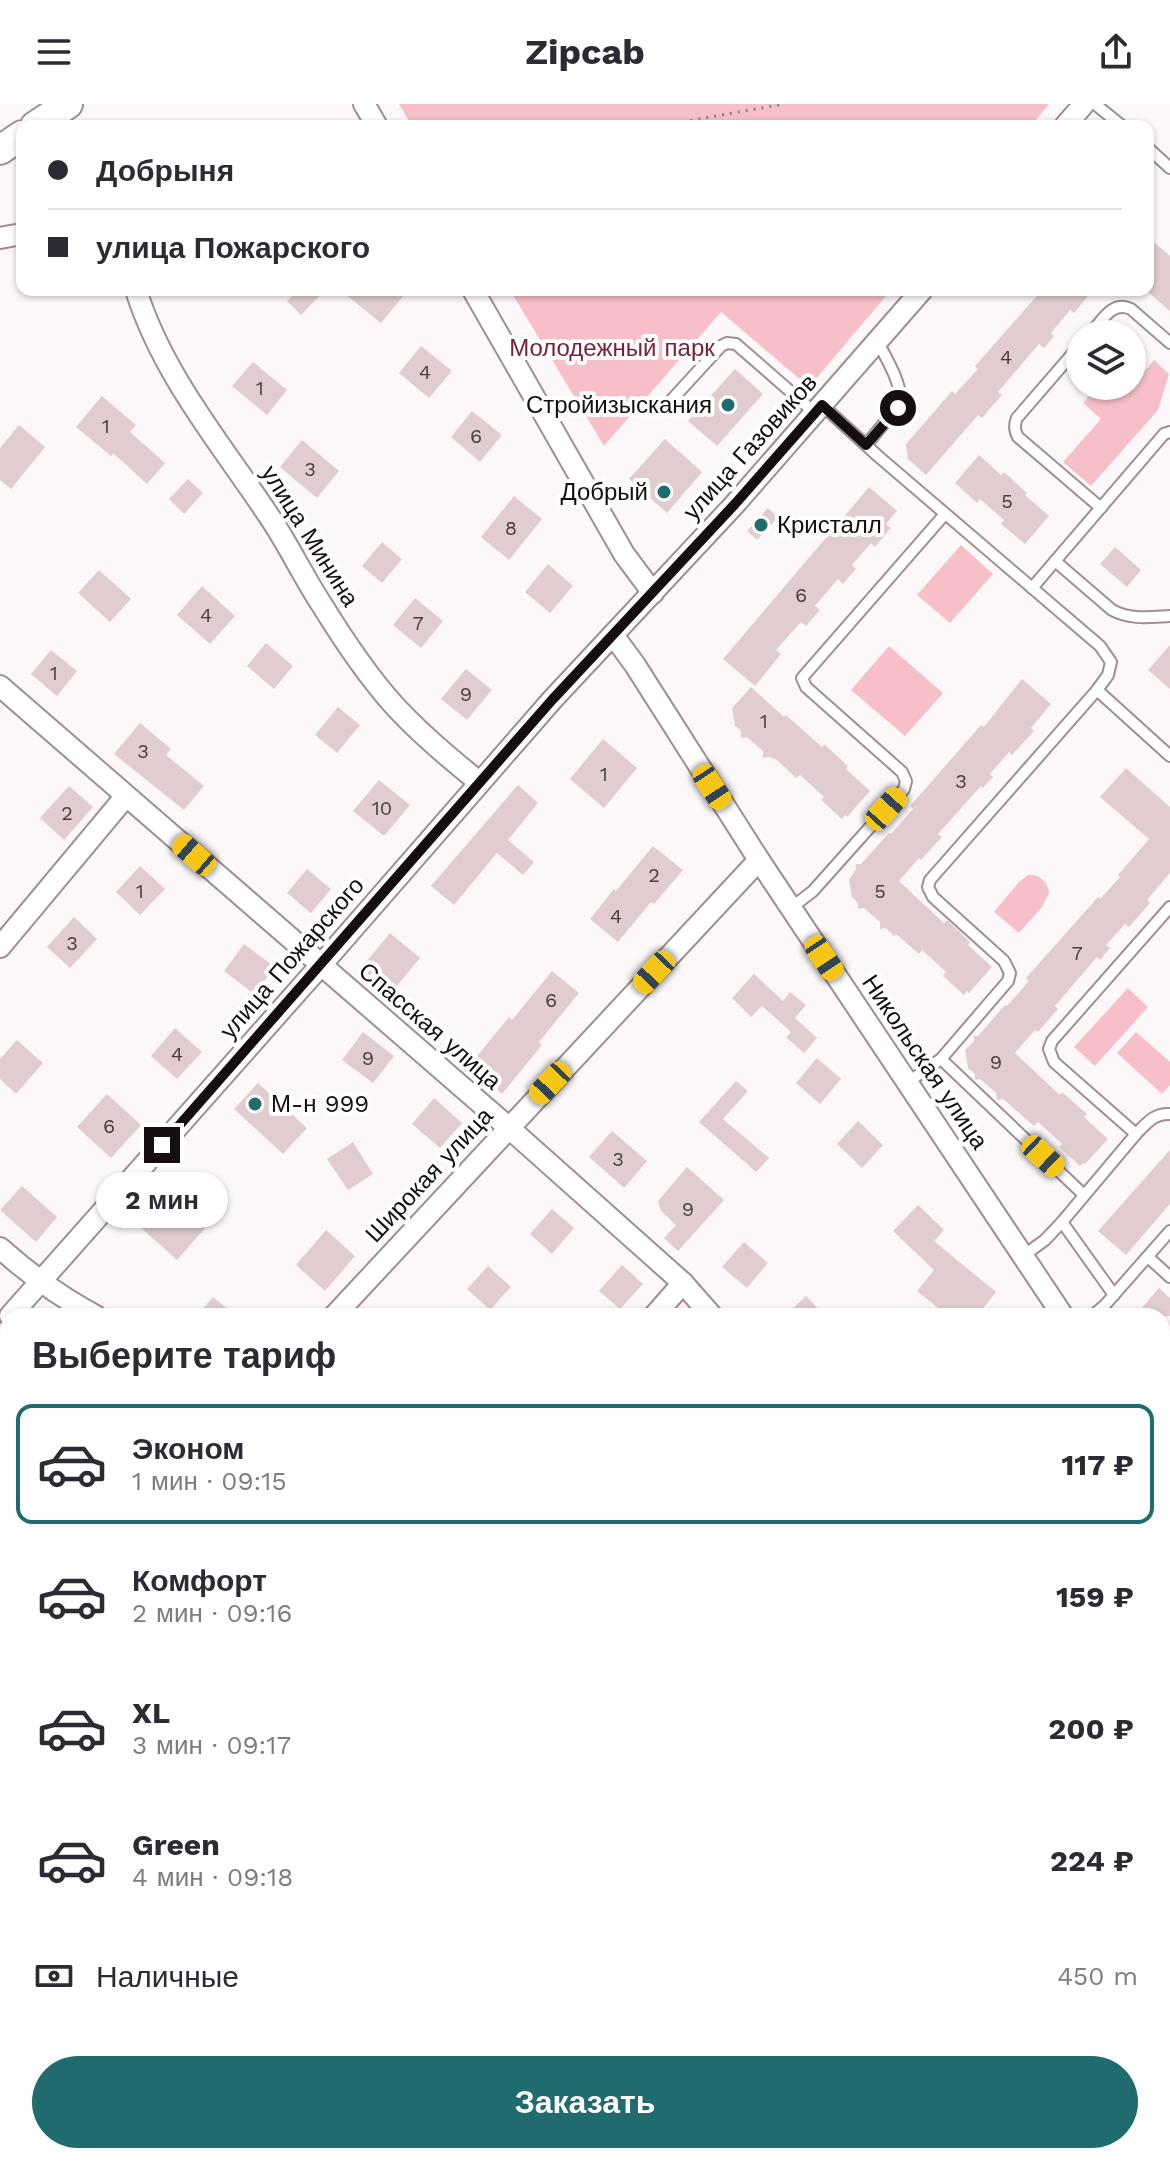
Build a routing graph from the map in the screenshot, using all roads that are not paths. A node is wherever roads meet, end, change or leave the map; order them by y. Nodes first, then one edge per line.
1 (68, 104) edge
2 (1084, 104) edge
3 (1095, 104) edge
4 (44, 120) edge
5 (1070, 120) edge
6 (1115, 120) edge
7 (1154, 153) edge
8 (1170, 168) edge
9 (138, 296) edge
10 (476, 296) edge
11 (917, 296) edge
12 (1102, 320) edge
13 (1144, 320) edge
14 (1146, 322) edge
15 (878, 342) junction
16 (1170, 343) edge
17 (1066, 361) edge
18 (666, 406) dead end
19 (819, 409) junction
20 (1170, 432) edge
21 (866, 445) junction
22 (1101, 508) junction
23 (945, 514) junction
24 (1055, 561) junction
25 (1032, 588) junction
26 (653, 593) junction
27 (1170, 616) edge
28 (613, 635) junction
29 (0, 686) edge
30 (1097, 690) junction
31 (1170, 756) edge
32 (479, 782) junction
33 (126, 796) junction
34 (759, 860) junction
35 (1170, 907) edge
36 (791, 908) junction
37 (0, 947) edge
38 (321, 965) junction
39 (941, 1059) junction
40 (907, 1083) junction
41 (1170, 1114) edge
42 (508, 1127) junction
43 (1136, 1134) junction
44 (1084, 1195) junction
45 (1062, 1222) junction
46 (1170, 1231) edge
47 (0, 1248) edge
48 (1023, 1256) junction
49 (1148, 1257) junction
50 (1170, 1277) edge
51 (40, 1282) junction
52 (683, 1283) junction
53 (1114, 1295) junction
54 (17, 1308) edge
55 (83, 1308) edge
56 (341, 1308) edge
57 (661, 1308) edge
58 (705, 1308) edge
59 (1058, 1308) edge
60 (1102, 1308) edge

1 - 4 street
2 - 5 street
3 - 6 lane
7 - 8 lane
9 - 32 street, улица Минина
10 - 26 street
11 - 15 street, улица Газовиков
12 - 13 lane
14 - 16 lane
15 - 19 street, улица Газовиков
15 - 21 lane
17 - 22 lane
18 - 19 lane
19 - 21 lane
19 - 26 street, улица Газовиков
20 - 22 lane
21 - 23 lane
22 - 24 lane
23 - 25 lane
23 - 36 lane
24 - 25 lane
24 - 27 lane
25 - 30 lane
26 - 28 street, улица Газовиков
28 - 32 street, улица Пожарского
28 - 34 street, Никольская улица
29 - 33 street, Спасская улица
30 - 31 lane
30 - 39 lane
32 - 38 street, улица Пожарского
33 - 37 street
33 - 38 street, Спасская улица
34 - 36 street, Никольская улица
34 - 42 street, Широкая улица
35 - 43 lane
36 - 40 street, Никольская улица
38 - 42 street, Спасская улица
38 - 51 street, улица Пожарского
39 - 40 lane
39 - 44 lane
40 - 48 street, Никольская улица
41 - 43 lane
42 - 52 street, Спасская улица
42 - 56 street, Широкая улица
43 - 44 lane
44 - 45 lane
45 - 48 lane
45 - 53 lane
46 - 49 lane
47 - 51 street
48 - 59 street, Никольская улица
49 - 50 lane
49 - 53 lane
51 - 54 street, улица Пожарского
51 - 55 street
52 - 57 street
52 - 58 street, Спасская улица
53 - 60 lane

